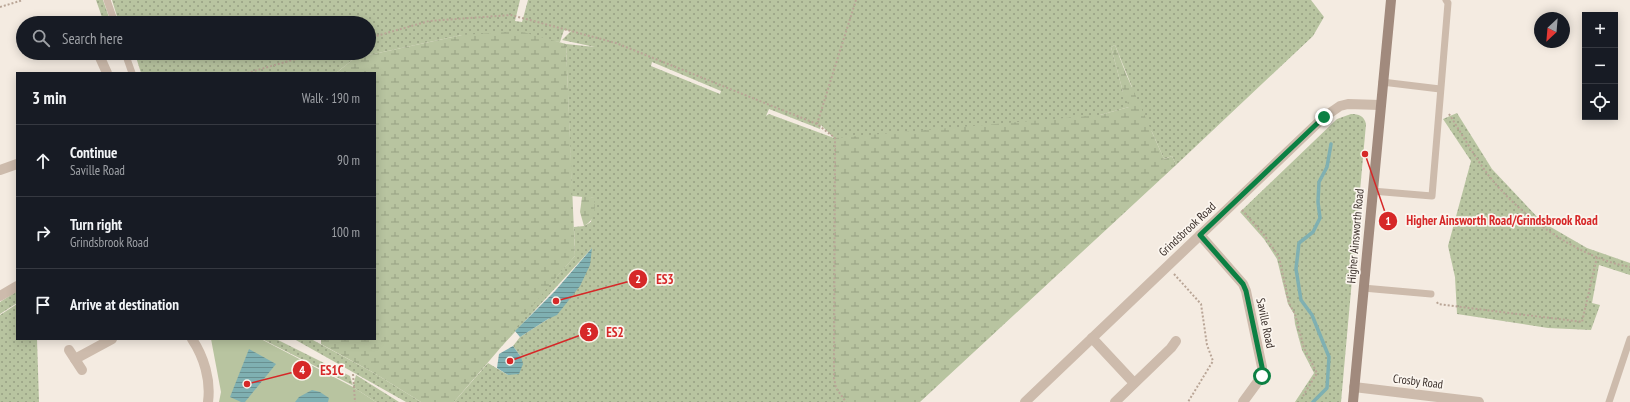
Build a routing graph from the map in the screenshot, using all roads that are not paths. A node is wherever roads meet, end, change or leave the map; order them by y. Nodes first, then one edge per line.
1 (107, 0) edge
2 (1391, 0) edge
3 (1446, 0) edge
4 (113, 16) edge
5 (101, 60) edge
6 (127, 60) edge
7 (107, 72) edge
8 (132, 72) edge
9 (1382, 82) junction
10 (1440, 89) junction
11 (1380, 105) junction
12 (16, 164) edge
13 (0, 170) edge
14 (1372, 191) junction
15 (1200, 235) junction
16 (16, 287) edge
17 (1363, 288) junction
18 (1431, 294) road end
19 (0, 296) edge
20 (1092, 338) junction
21 (110, 340) edge
22 (193, 340) edge
23 (1630, 340) edge
24 (1176, 341) dead end
25 (69, 350) dead end
26 (75, 359) junction
27 (82, 370) dead end
28 (1134, 383) junction
29 (1354, 387) junction
30 (208, 402) edge
31 (1025, 402) edge
32 (1115, 402) edge
33 (1243, 402) edge
34 (1353, 402) edge
35 (1479, 402) edge
36 (1609, 402) edge

1 - 4 lane
2 - 9 main road, Higher Ainsworth Road
3 - 10 lane
5 - 7 street
6 - 8 lane
9 - 10 lane
9 - 11 main road, Higher Ainsworth Road
10 - 14 lane
11 - 14 main road, Higher Ainsworth Road
11 - 15 street, Grindsbrook Road
12 - 13 street
14 - 17 main road, Higher Ainsworth Road
15 - 20 street, Grindsbrook Road
15 - 33 street, Saville Road
16 - 19 street
17 - 18 lane
17 - 29 main road, Higher Ainsworth Road
20 - 28 street
20 - 31 street, Grindsbrook Road
21 - 26 street
22 - 30 street
23 - 36 lane
24 - 28 street
25 - 26 street
26 - 27 street
28 - 32 street
29 - 34 main road, Higher Ainsworth Road
29 - 35 street, Crosby Road

